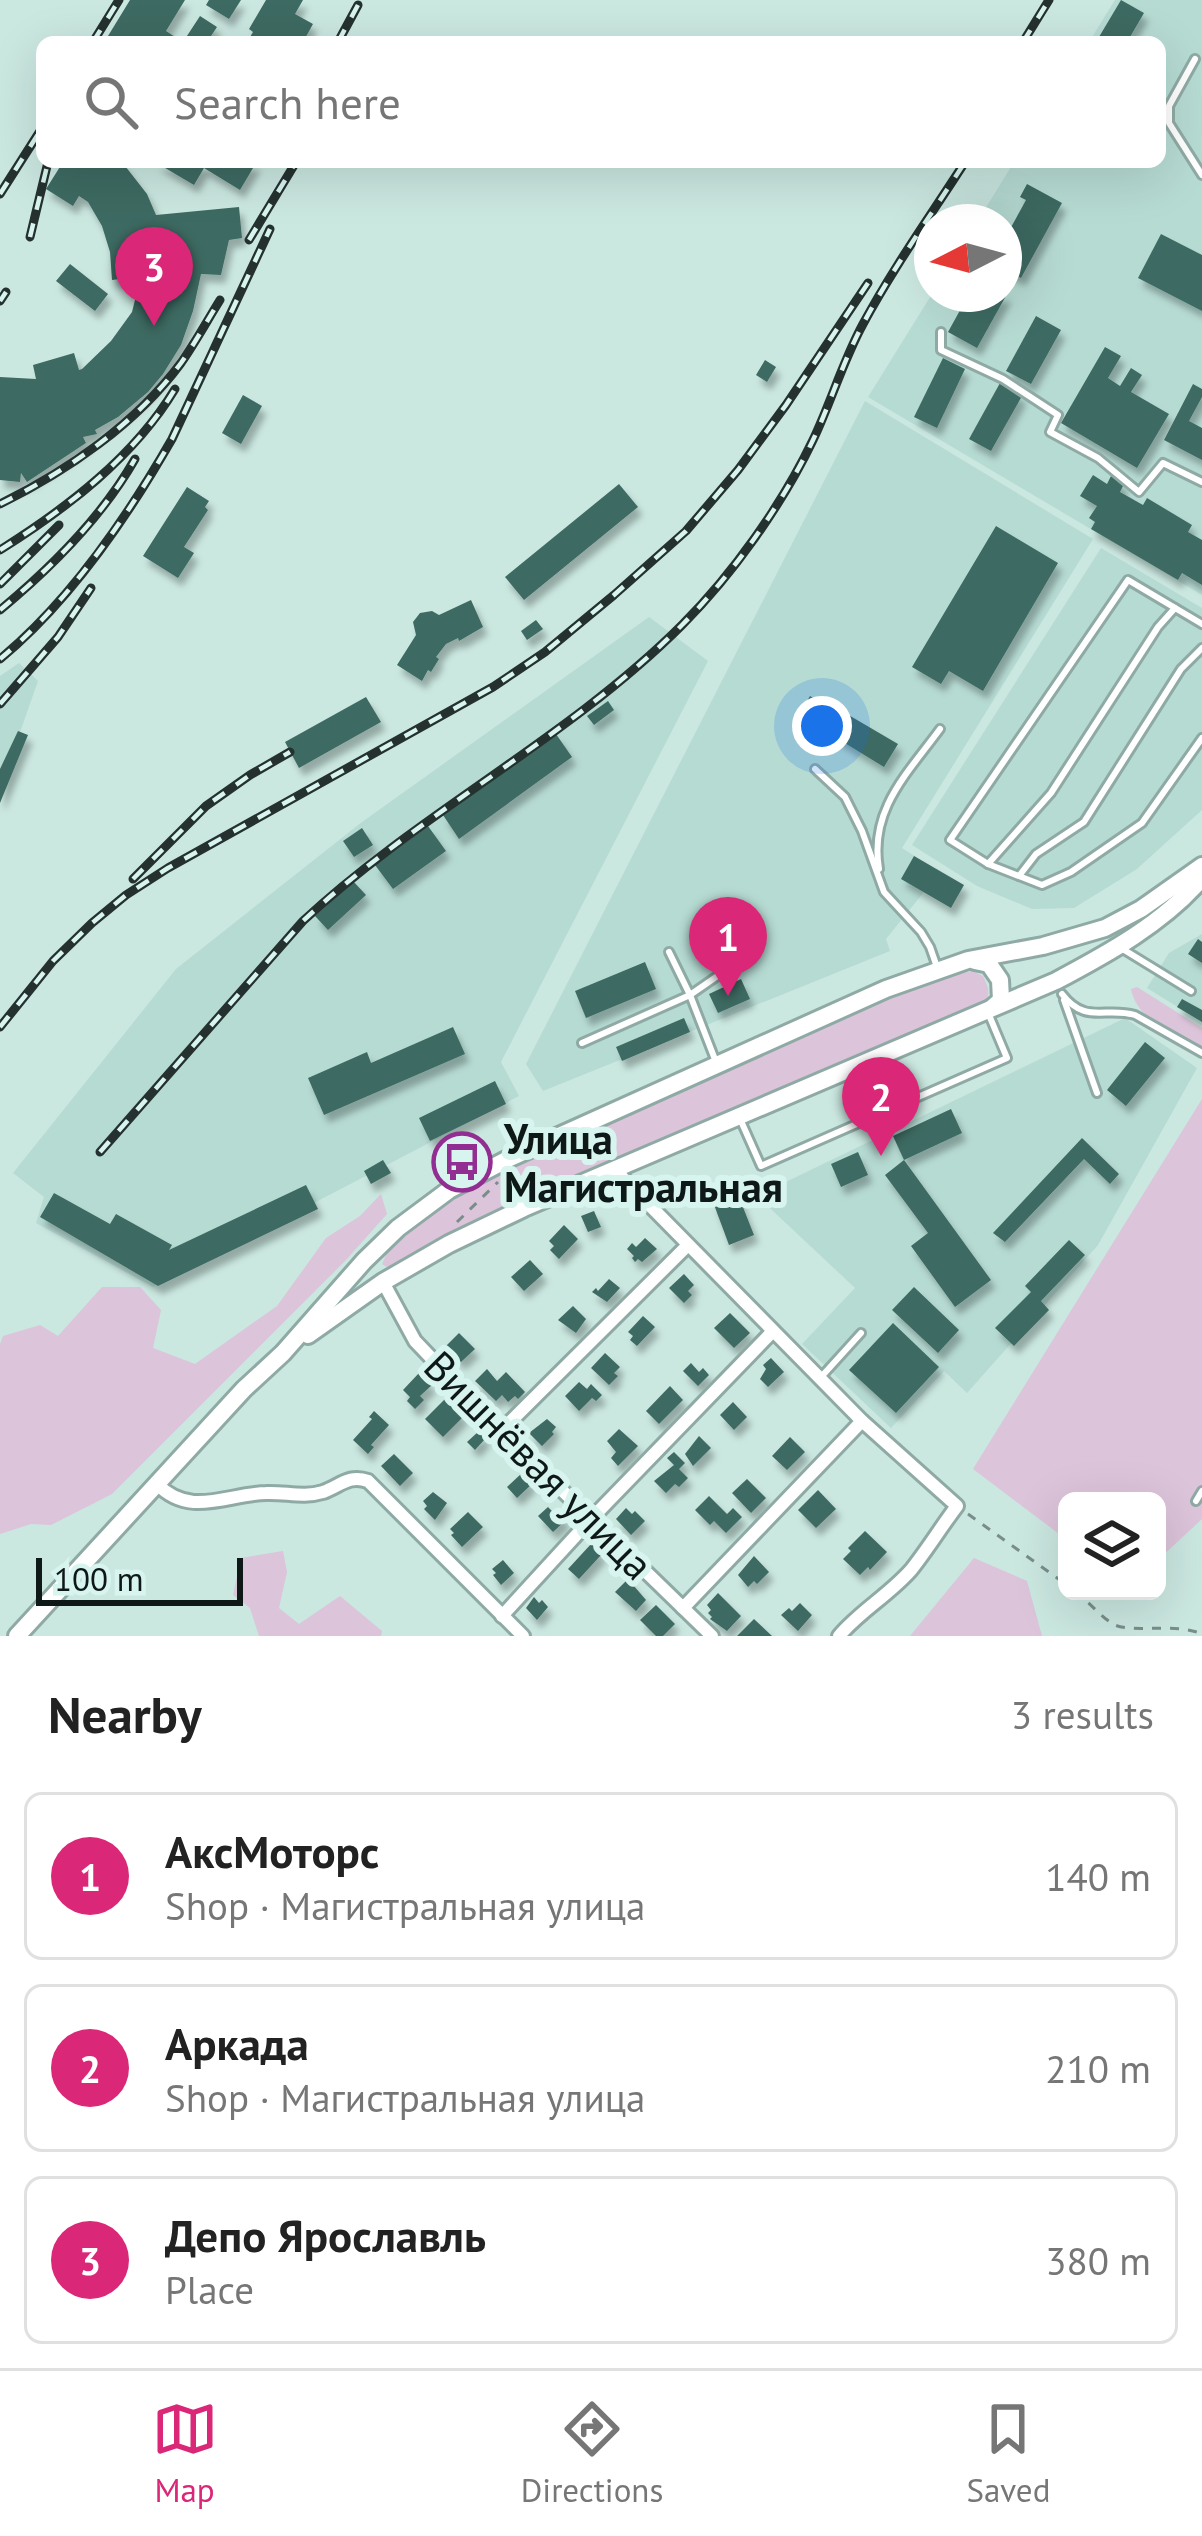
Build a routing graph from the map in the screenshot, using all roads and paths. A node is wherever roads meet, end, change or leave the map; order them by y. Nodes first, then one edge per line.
1 (1195, 59) dead end
2 (1202, 175) edge
3 (941, 332) dead end
4 (1202, 482) edge
5 (1175, 608) junction
6 (1202, 624) edge
7 (1202, 648) edge
8 (940, 729) dead end
9 (1202, 738) edge
10 (815, 770) dead end
11 (988, 864) junction
12 (1202, 866) edge
13 (1018, 877) junction
14 (1202, 878) edge
15 (884, 892) junction
16 (1105, 928) junction
17 (1118, 946) junction
18 (669, 952) dead end
19 (968, 960) junction
20 (938, 969) junction
21 (716, 977) dead end
22 (1059, 988) junction
23 (1191, 992) dead end
24 (690, 995) junction
25 (988, 1011) junction
26 (582, 1043) dead end
27 (1202, 1053) edge
28 (717, 1065) junction
29 (1097, 1093) dead end
30 (739, 1118) junction
31 (614, 1169) junction
32 (504, 1176) dead end
33 (458, 1220) dead end
34 (688, 1245) junction
35 (364, 1261) junction
36 (383, 1282) junction
37 (772, 1333) junction
38 (861, 1334) dead end
39 (283, 1353) junction
40 (819, 1379) junction
41 (862, 1420) junction
42 (501, 1432) junction
43 (158, 1484) junction
44 (1202, 1491) edge
45 (1196, 1501) dead end
46 (957, 1506) junction
47 (590, 1519) junction
48 (1058, 1579) edge
49 (1085, 1600) edge
50 (683, 1608) junction
51 (502, 1616) junction
52 (1202, 1634) edge
53 (17, 1636) edge
54 (523, 1636) edge
55 (712, 1636) edge
56 (839, 1636) edge

1 - 2 lane
3 - 4 lane
5 - 6 lane
5 - 11 lane
5 - 11 lane
7 - 13 lane
8 - 15 lane
9 - 13 lane
10 - 15 lane
11 - 13 lane
12 - 16 main road
14 - 17 main road
15 - 20 lane
16 - 17 main road
16 - 19 main road
17 - 22 main road
17 - 23 lane
18 - 24 lane
19 - 20 main road
19 - 25 main road
20 - 28 main road
21 - 24 lane
22 - 25 main road
22 - 27 lane
22 - 29 lane
24 - 26 lane
24 - 28 lane
25 - 30 main road
25 - 30 lane
28 - 35 main road
30 - 31 main road
31 - 34 street
31 - 36 main road
32 - 33 path
34 - 37 street
34 - 42 street
35 - 36 main road
35 - 39 main road
36 - 39 main road
36 - 42 street, Вишнёвая улица
37 - 40 street
37 - 47 street
38 - 40 lane
39 - 43 main road
40 - 41 street
41 - 46 street
41 - 50 street
42 - 47 street, Вишнёвая улица
43 - 51 street
43 - 53 main road
44 - 45 lane
46 - 48 path
46 - 56 street
47 - 50 street, Вишнёвая улица
47 - 51 street
49 - 52 path
50 - 55 street, Вишнёвая улица
51 - 54 street

